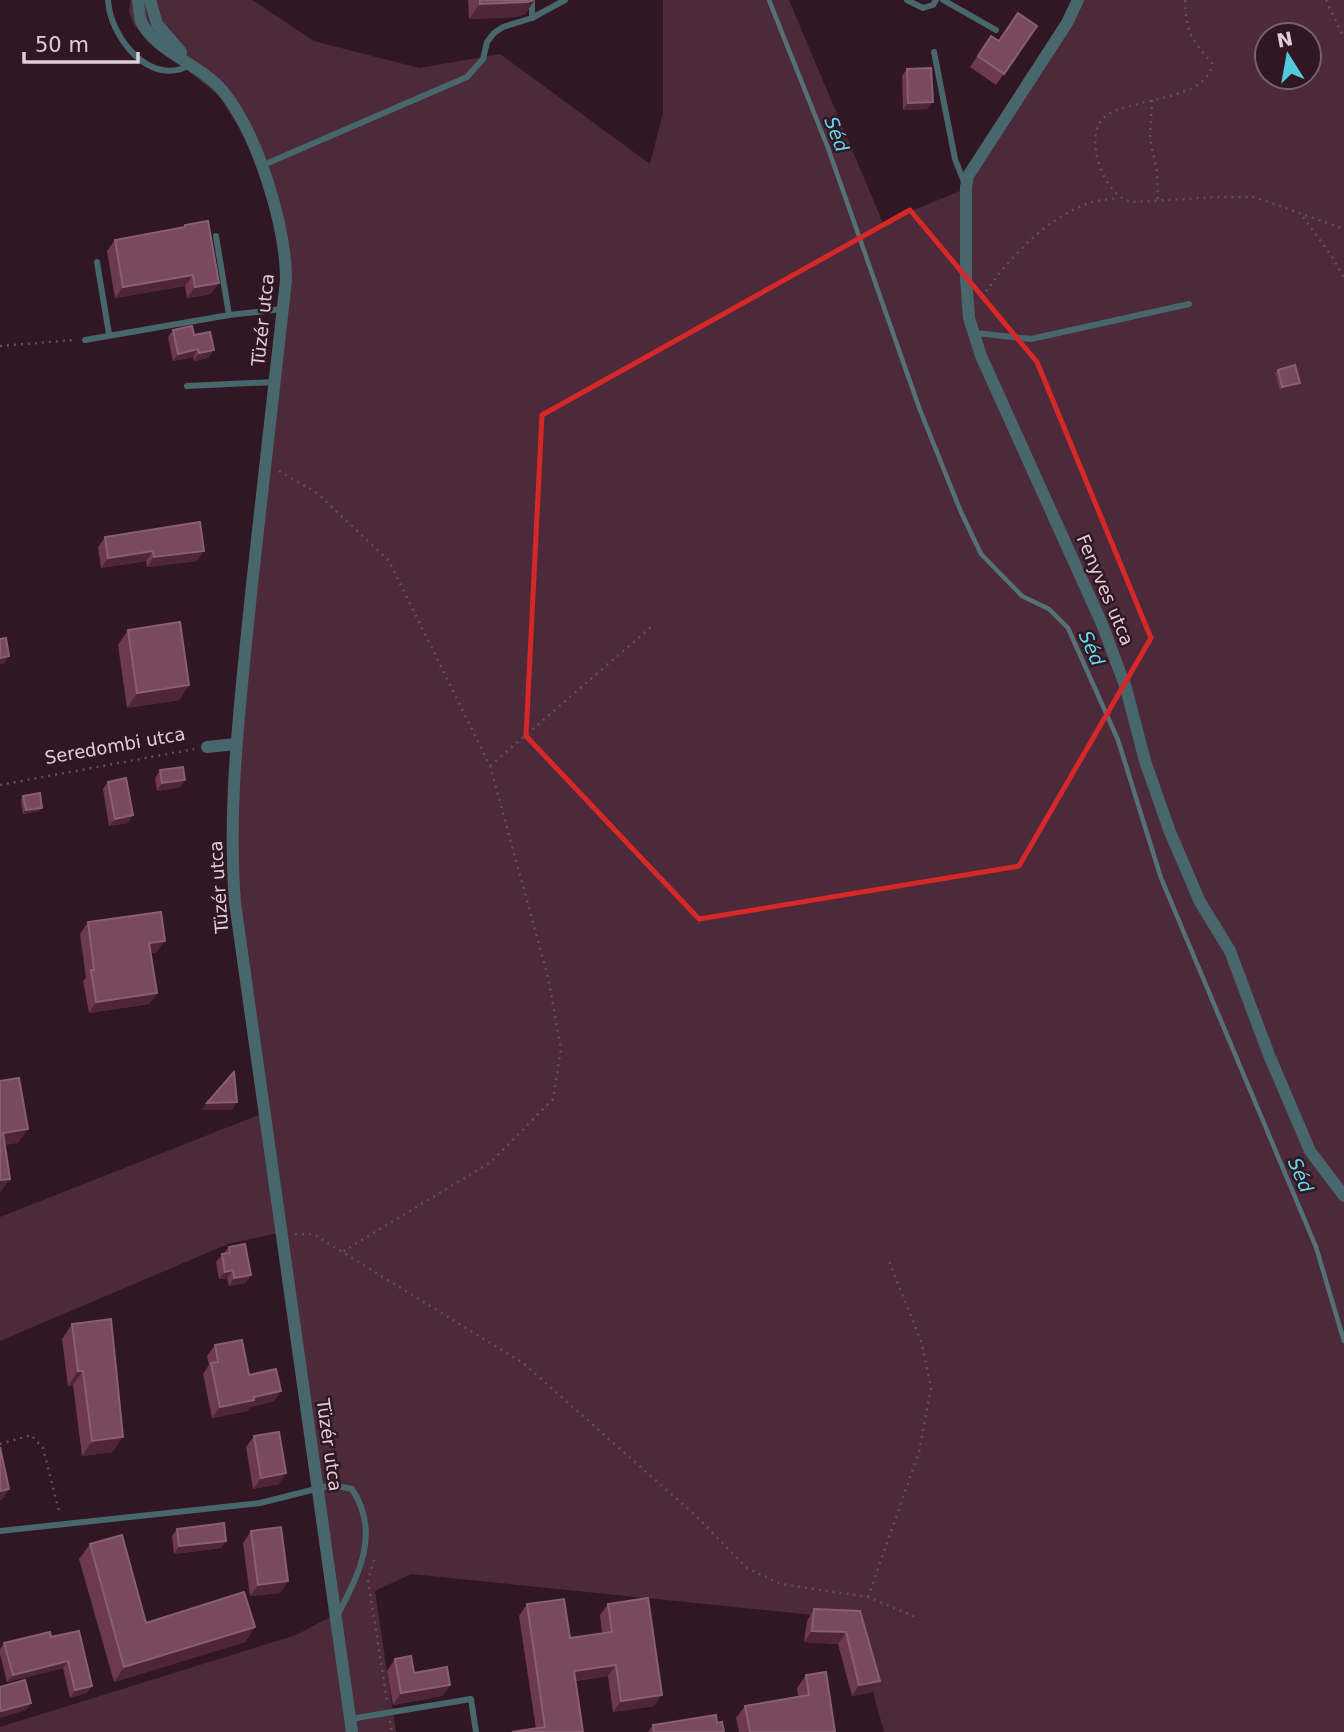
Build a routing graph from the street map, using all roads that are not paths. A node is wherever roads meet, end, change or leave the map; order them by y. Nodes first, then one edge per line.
1 (108, 0) edge
2 (138, 0) edge
3 (150, 0) edge
4 (531, 0) edge
5 (565, 0) edge
6 (907, 0) edge
7 (936, 0) edge
8 (943, 0) edge
9 (1078, 0) edge
10 (533, 18) junction
11 (996, 30) dead end
12 (934, 52) dead end
13 (191, 63) junction
14 (261, 166) junction
15 (966, 187) junction
16 (216, 236) dead end
17 (97, 262) dead end
18 (1189, 304) dead end
19 (283, 309) junction
20 (229, 315) junction
21 (973, 333) junction
22 (109, 334) junction
23 (85, 340) road end
24 (274, 382) junction
25 (187, 386) dead end
26 (236, 744) junction
27 (207, 747) road end
28 (1344, 1196) edge
29 (318, 1489) junction
30 (0, 1531) edge
31 (336, 1617) junction
32 (351, 1725) edge
33 (476, 1732) edge

1 - 13 lane
2 - 13 street, Tüzér utca
3 - 13 street, Tüzér utca
4 - 10 lane
5 - 10 lane
6 - 7 lane
8 - 11 lane
9 - 15 street, Fenyves utca
10 - 14 lane
12 - 15 lane
13 - 14 street, Tüzér utca
14 - 19 street, Tüzér utca
15 - 21 street, Fenyves utca
16 - 20 lane
17 - 22 lane
18 - 21 lane
19 - 20 lane
19 - 24 street, Tüzér utca
20 - 22 lane
21 - 28 street, Fenyves utca
22 - 23 lane
24 - 25 lane
24 - 26 street, Tüzér utca
26 - 27 street, Seredombi utca
26 - 29 street, Tüzér utca
29 - 30 lane
29 - 31 street, Tüzér utca
29 - 31 lane
31 - 32 street, Tüzér utca
32 - 33 lane

